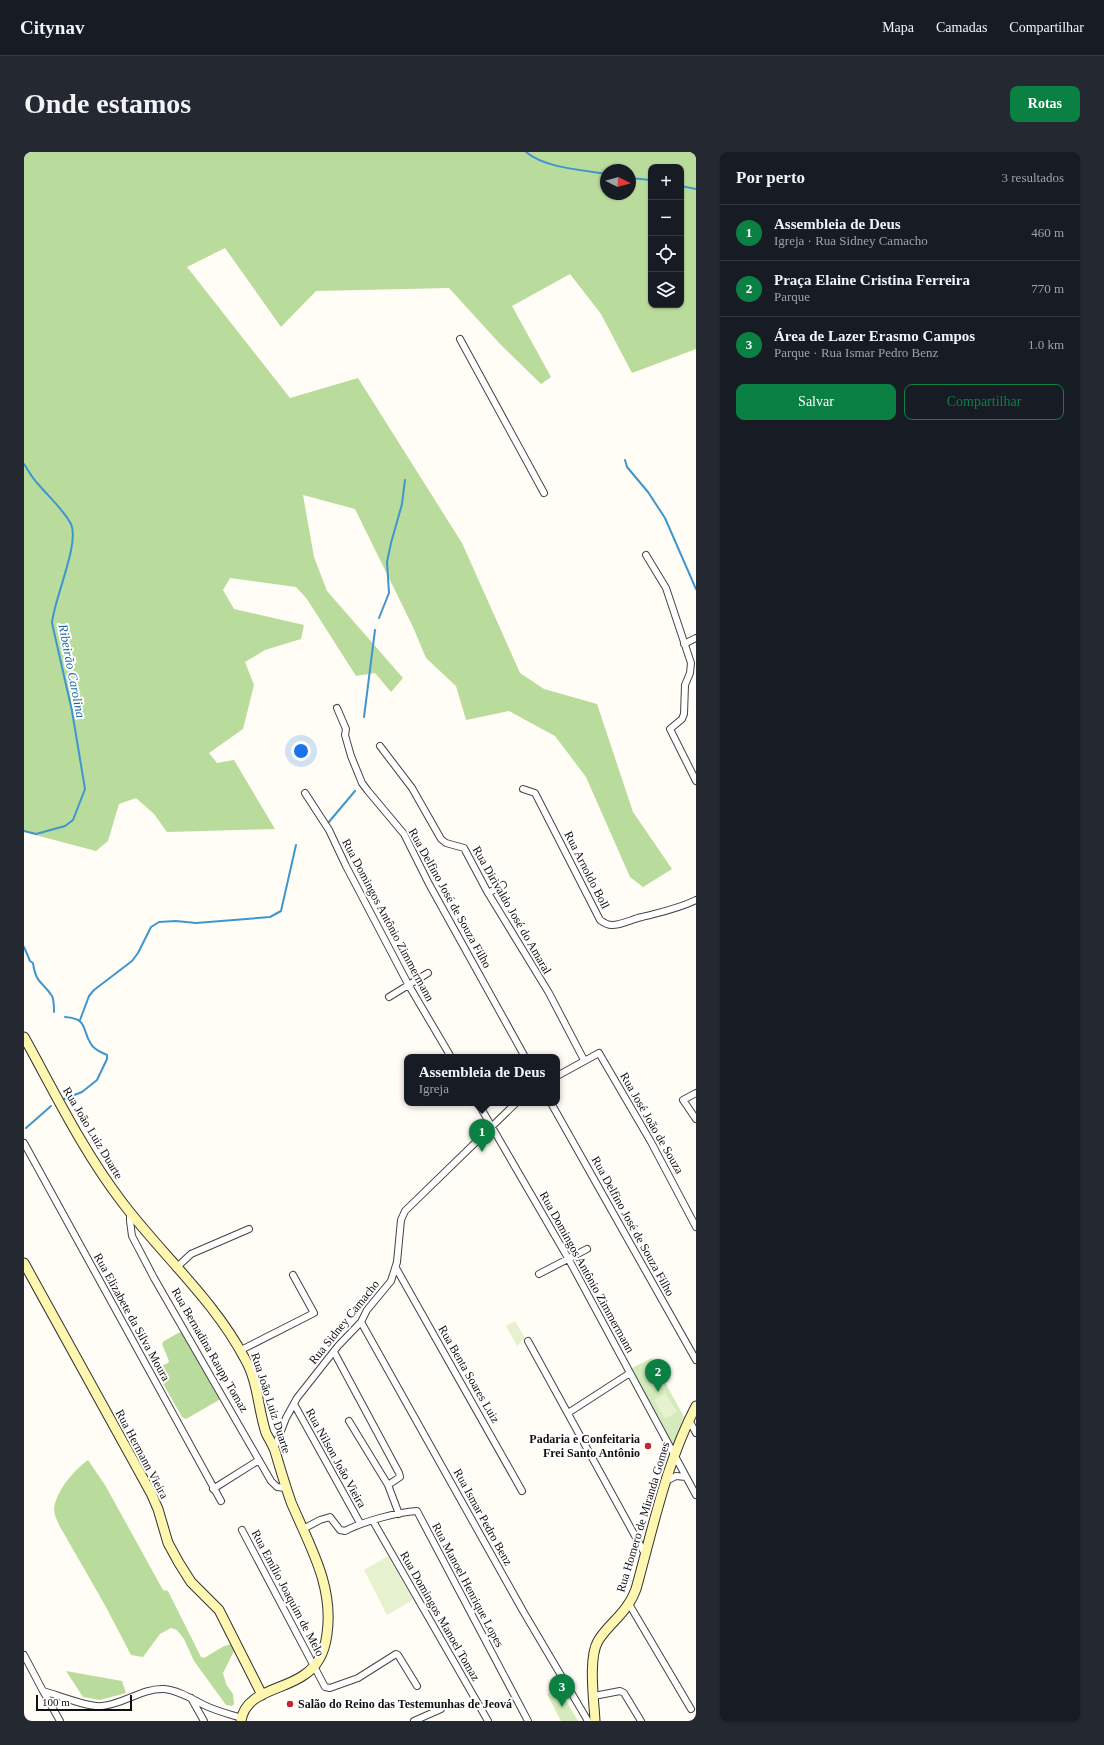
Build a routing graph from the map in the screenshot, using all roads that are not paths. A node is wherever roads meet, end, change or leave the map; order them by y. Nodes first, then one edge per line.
1 (460, 340) dead end
2 (544, 493) dead end
3 (646, 554) dead end
4 (696, 638) edge
5 (684, 644) junction
6 (337, 708) dead end
7 (380, 746) dead end
8 (696, 781) edge
9 (523, 789) dead end
10 (305, 793) dead end
11 (503, 885) dead end
12 (488, 893) junction
13 (696, 900) edge
14 (428, 973) dead end
15 (408, 984) junction
16 (389, 996) dead end
17 (24, 1037) edge
18 (449, 1054) edge
19 (523, 1054) edge
20 (584, 1060) junction
21 (560, 1074) edge
22 (696, 1093) edge
23 (480, 1106) edge
24 (513, 1106) edge
25 (553, 1106) edge
26 (696, 1119) edge
27 (492, 1127) junction
28 (24, 1143) edge
29 (130, 1213) junction
30 (696, 1226) edge
31 (249, 1229) dead end
32 (586, 1249) dead end
33 (568, 1258) junction
34 (24, 1263) edge
35 (176, 1268) junction
36 (396, 1268) junction
37 (293, 1274) dead end
38 (539, 1274) dead end
39 (361, 1322) junction
40 (528, 1341) dead end
41 (241, 1350) junction
42 (334, 1352) junction
43 (696, 1360) edge
44 (630, 1373) junction
45 (294, 1404) junction
46 (696, 1406) edge
47 (568, 1413) junction
48 (349, 1420) dead end
49 (689, 1420) junction
50 (696, 1433) edge
51 (274, 1449) junction
52 (674, 1455) junction
53 (259, 1460) junction
54 (686, 1477) junction
55 (666, 1481) junction
56 (388, 1485) junction
57 (286, 1488) junction
58 (213, 1489) junction
59 (522, 1491) dead end
60 (696, 1495) edge
61 (221, 1501) dead end
62 (399, 1514) junction
63 (373, 1521) junction
64 (360, 1523) junction
65 (303, 1529) junction
66 (242, 1530) dead end
67 (645, 1554) junction
68 (629, 1604) junction
69 (24, 1655) edge
70 (314, 1666) junction
71 (417, 1686) dead end
72 (43, 1690) junction
73 (262, 1695) junction
74 (594, 1696) junction
75 (191, 1698) junction
76 (441, 1709) dead end
77 (691, 1709) dead end
78 (242, 1719) edge
79 (60, 1721) edge
80 (204, 1721) edge
81 (414, 1721) edge
82 (488, 1721) edge
83 (528, 1721) edge
84 (588, 1721) edge
85 (595, 1721) edge
86 (640, 1721) edge

1 - 2 street
3 - 5 street
4 - 5 street
5 - 8 street
6 - 19 street, Rua Delfino José de Souza Filho
7 - 12 street, Rua Dirivaldo José do Amaral
9 - 13 street, Rua Arnoldo Boll
10 - 15 street, Rua Domingos Antônio Zimmermann
11 - 12 street
12 - 20 street, Rua Dirivaldo José do Amaral
14 - 15 street
15 - 16 street
15 - 18 street, Rua Domingos Antônio Zimmermann
17 - 29 street, Rua João Luiz Duarte
20 - 21 street
20 - 30 street, Rua José João de Souza
22 - 26 street
23 - 27 street, Rua Domingos Antônio Zimmermann
24 - 27 street, Rua Sidney Camacho
25 - 43 street, Rua Delfino José de Souza Filho
27 - 33 street, Rua Domingos Antônio Zimmermann
27 - 36 street, Rua Sidney Camacho
28 - 58 street, Rua Elizabete da Silva Moura
29 - 35 street, Rua João Luiz Duarte
29 - 53 street, Rua Bernadina Raupp Tomaz
31 - 35 street
32 - 33 street
33 - 38 street
33 - 44 street, Rua Domingos Antônio Zimmermann
34 - 73 street, Rua Hermann Vieira
35 - 41 street, Rua João Luiz Duarte
36 - 39 street, Rua Sidney Camacho
36 - 59 street, Rua Benta Soares Luiz
37 - 41 street
39 - 42 street, Rua Sidney Camacho
39 - 84 street, Rua Ismar Pedro Benz
40 - 47 street
41 - 51 street, Rua João Luiz Duarte
42 - 45 street, Rua Sidney Camacho
42 - 56 street
44 - 47 street
44 - 52 street, Rua Domingos Antônio Zimmermann
45 - 51 street, Rua Sidney Camacho
45 - 64 street, Rua Nilson João Vieira
46 - 49 street, Rua Homero de Miranda Gomes
47 - 67 street
48 - 56 street
49 - 50 street
49 - 52 street, Rua Homero de Miranda Gomes
51 - 57 street, Rua João Luiz Duarte
52 - 54 street, Rua Domingos Antônio Zimmermann
52 - 55 street, Rua Homero de Miranda Gomes
53 - 57 street, Rua Bernadina Raupp Tomaz
53 - 58 street
54 - 55 street
54 - 60 street, Rua Domingos Antônio Zimmermann
55 - 67 street, Rua Homero de Miranda Gomes
56 - 62 street
57 - 65 street, Rua João Luiz Duarte
58 - 61 street, Rua Elizabete da Silva Moura
62 - 63 street, Rua Manoel Henrique Lopes
62 - 83 street, Rua Manoel Henrique Lopes
63 - 64 street, Rua Manoel Henrique Lopes
63 - 82 street, Rua Domingos Manoel Tomaz
64 - 65 street, Rua Manoel Henrique Lopes
65 - 70 street, Rua João Luiz Duarte
66 - 70 street, Rua Emílio Joaquim de Melo
67 - 68 street, Rua Homero de Miranda Gomes
68 - 74 street, Rua Homero de Miranda Gomes
68 - 77 street
69 - 72 street
70 - 71 street, Rua Emílio Joaquim de Melo
70 - 73 street, Rua João Luiz Duarte
72 - 75 street
72 - 79 street
73 - 78 street, Rua João Luiz Duarte
74 - 85 street, Rua Homero de Miranda Gomes
74 - 86 street
75 - 78 street
75 - 80 street
76 - 81 street

